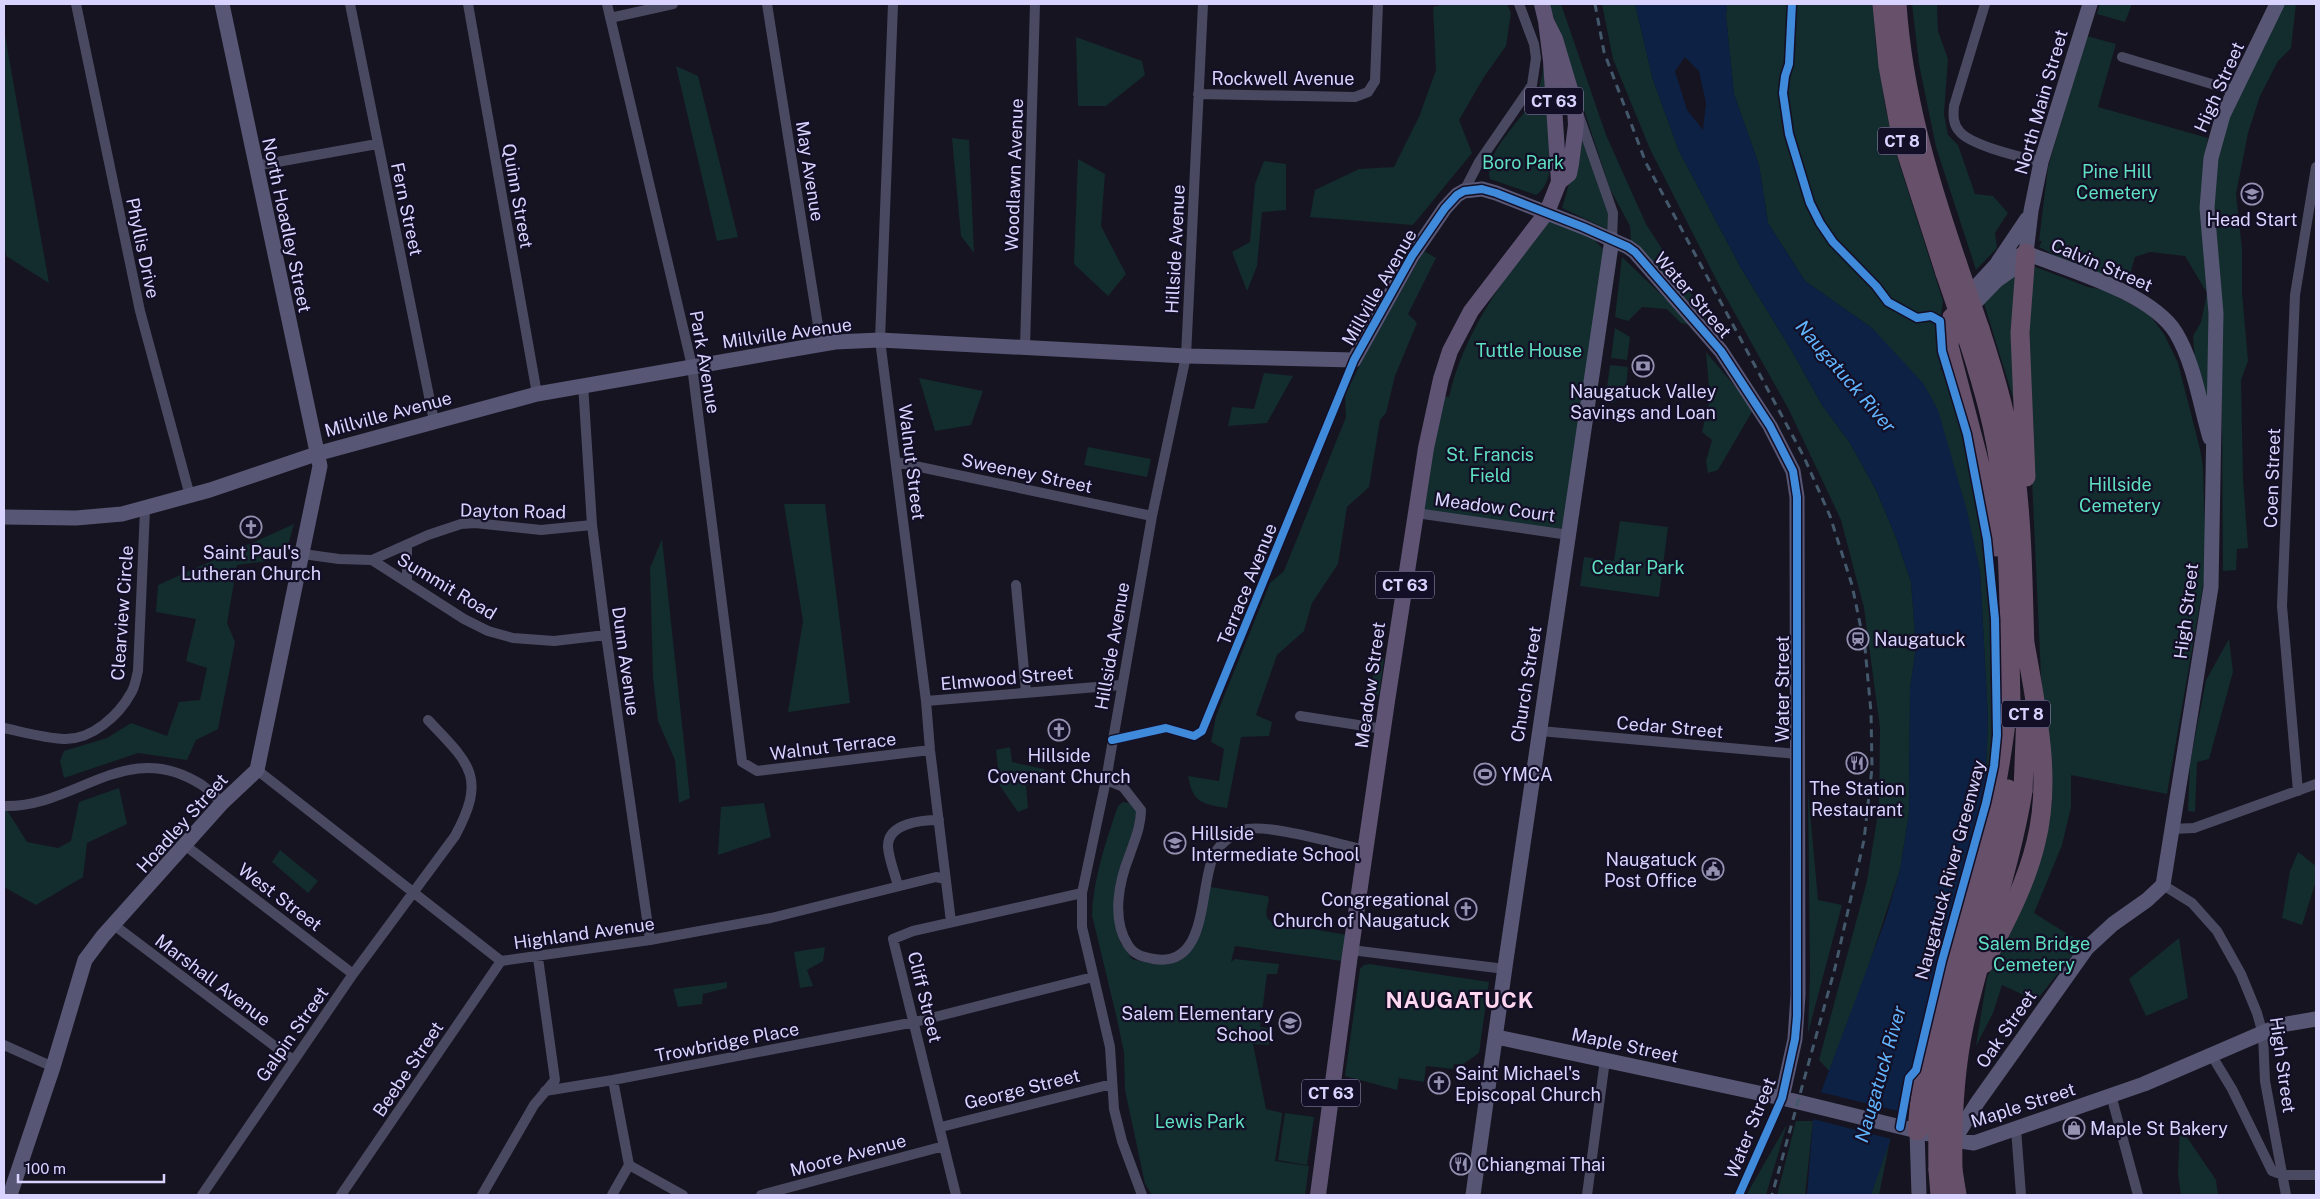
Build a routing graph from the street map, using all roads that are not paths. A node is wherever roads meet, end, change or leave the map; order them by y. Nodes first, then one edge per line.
1 (76, 4) edge
2 (222, 4) edge
3 (350, 4) edge
4 (468, 4) edge
5 (607, 4) edge
6 (673, 4) edge
7 (767, 4) edge
8 (893, 4) edge
9 (1035, 4) edge
10 (1203, 4) edge
11 (1378, 4) edge
12 (1519, 4) edge
13 (1542, 4) edge
14 (1882, 4) edge
15 (1897, 4) edge
16 (1985, 4) edge
17 (2090, 4) edge
18 (2277, 4) edge
19 (610, 18) junction
20 (1546, 21) junction
21 (2122, 57) dead end
22 (2235, 91) junction
23 (1198, 94) junction
24 (1574, 106) junction
25 (377, 144) junction
26 (2041, 162) junction
27 (256, 166) junction
28 (2316, 167) edge
29 (1559, 182) junction
30 (1464, 191) junction
31 (2031, 211) junction
32 (1548, 212) junction
33 (1612, 239) junction
34 (2026, 253) junction
35 (1995, 266) junction
36 (1951, 267) junction
37 (1952, 317) junction
38 (1974, 336) junction
39 (880, 340) junction
40 (821, 344) junction
41 (1026, 347) junction
42 (1186, 356) junction
43 (1354, 360) junction
44 (692, 366) junction
45 (583, 384) junction
46 (537, 394) junction
47 (434, 421) junction
48 (2214, 453) junction
49 (316, 454) junction
50 (896, 462) junction
51 (190, 496) junction
52 (145, 509) junction
53 (1416, 513) junction
54 (1152, 516) junction
55 (4, 517) edge
56 (592, 525) junction
57 (1569, 535) junction
58 (407, 545) junction
59 (303, 554) junction
60 (372, 560) junction
61 (407, 580) junction
62 (2023, 583) junction
63 (1016, 585) dead end
64 (2008, 620) junction
65 (606, 635) junction
66 (2024, 637) junction
67 (1122, 685) junction
68 (1026, 692) junction
69 (926, 701) junction
70 (1300, 716) dead end
71 (428, 720) dead end
72 (4, 728) edge
73 (1384, 729) junction
74 (1540, 730) junction
75 (1112, 740) junction
76 (930, 750) junction
77 (1797, 754) junction
78 (742, 762) joint
79 (257, 770) junction
80 (1106, 780) junction
81 (2316, 784) edge
82 (2009, 789) junction
83 (2298, 790) junction
84 (222, 803) junction
85 (4, 806) edge
86 (939, 820) junction
87 (2172, 829) junction
88 (186, 846) junction
89 (1366, 850) junction
90 (945, 879) junction
91 (2162, 885) junction
92 (898, 886) junction
93 (412, 893) junction
94 (1082, 893) junction
95 (951, 922) junction
96 (114, 926) junction
97 (650, 940) junction
98 (1351, 950) junction
99 (538, 958) junction
100 (501, 961) junction
101 (1505, 969) junction
102 (354, 974) junction
103 (1093, 978) junction
104 (2316, 1019) edge
105 (915, 1022) junction
106 (2263, 1034) junction
107 (1497, 1036) junction
108 (4, 1045) edge
109 (2212, 1056) junction
110 (293, 1060) junction
111 (1606, 1060) junction
112 (52, 1067) junction
113 (613, 1080) junction
114 (1112, 1084) junction
115 (545, 1091) junction
116 (2111, 1095) junction
117 (1782, 1098) junction
118 (941, 1127) junction
119 (2016, 1129) junction
120 (1917, 1131) junction
121 (1954, 1140) junction
122 (944, 1146) junction
123 (629, 1165) junction
124 (1946, 1170) junction
125 (2283, 1175) junction
126 (2316, 1175) edge
127 (10, 1195) edge
128 (202, 1195) edge
129 (341, 1195) edge
130 (482, 1195) edge
131 (612, 1195) edge
132 (683, 1195) edge
133 (761, 1195) edge
134 (956, 1195) edge
135 (1142, 1195) edge
136 (1318, 1195) edge
137 (1474, 1195) edge
138 (1587, 1195) edge
139 (1739, 1195) edge
140 (1918, 1195) edge
141 (1940, 1195) edge
142 (1956, 1195) edge
143 (2021, 1195) edge
144 (2138, 1195) edge
145 (2286, 1195) edge

1 - 51 street, Phyllis Drive
2 - 27 street, North Hoadley Street
3 - 25 street, Fern Street
4 - 46 street, Quinn Street
5 - 19 street, Park Avenue
6 - 19 street
7 - 40 street, May Avenue
8 - 39 street, Walnut Street
9 - 41 street, Woodlawn Avenue
10 - 23 street, Hillside Avenue
11 - 23 street, Rockwell Avenue
12 - 30 street
13 - 20 main road, CT 63
14 - 36 highway, CT 8
15 - 36 highway, CT 8
16 - 26 street
17 - 26 street, North Main Street
18 - 22 street, High Street
19 - 44 street, Park Avenue
20 - 24 main road
20 - 29 main road, CT 63
21 - 22 street
22 - 48 street, High Street
23 - 42 street, Hillside Avenue
24 - 29 main road
24 - 33 street
25 - 27 street
25 - 47 street, Fern Street
26 - 31 street, North Main Street
27 - 49 street, North Hoadley Street
28 - 83 street, Coen Street
29 - 32 main road, CT 63
30 - 32 street
30 - 43 street, Millville Avenue
31 - 34 street, North Main Street
31 - 35 street, North Main Street
32 - 33 street
32 - 53 main road, Meadow Street / CT 63
33 - 57 street, Church Street
33 - 77 street, Water Street
34 - 35 street
34 - 37 street
34 - 48 street, Calvin Street
34 - 62 highway
35 - 37 street, North Main Street
36 - 38 highway, CT 8, bridge
37 - 64 highway
38 - 62 highway, CT 8
38 - 64 highway, CT 8
39 - 40 street, Millville Avenue
39 - 41 street, Millville Avenue
39 - 50 street, Walnut Street
40 - 44 street, Millville Avenue
41 - 42 street, Millville Avenue
42 - 43 street, Millville Avenue
42 - 54 street, Hillside Avenue
43 - 75 street, Terrace Avenue
44 - 45 street, Millville Avenue
44 - 78 street, Park Avenue
45 - 46 street, Millville Avenue
45 - 56 street, Dunn Avenue
46 - 47 street, Millville Avenue
47 - 49 street, Millville Avenue
48 - 87 street, High Street
49 - 51 street, Millville Avenue
49 - 59 street
50 - 54 street, Sweeney Street
50 - 69 street, Walnut Street
51 - 52 street, Millville Avenue
52 - 55 street, Millville Avenue
52 - 72 street, Clearview Circle
53 - 57 street, Meadow Court
53 - 73 main road, Meadow Street / CT 63
54 - 67 street, Hillside Avenue
56 - 58 street, Dayton Road
56 - 65 street, Dunn Avenue
57 - 74 street, Church Street
58 - 60 street, Dayton Road
58 - 61 street
59 - 60 street, Summit Road
59 - 79 street
60 - 61 street, Summit Road
61 - 65 street, Summit Road
62 - 66 highway, CT 8
63 - 68 street
64 - 82 highway, CT 8
65 - 97 street, Dunn Avenue
66 - 82 highway, CT 8
66 - 120 highway
67 - 68 street, Elmwood Street
67 - 75 street, Hillside Avenue
68 - 69 street, Elmwood Street
69 - 76 street, Walnut Street
70 - 73 street
71 - 93 street, Galpin Street
73 - 89 main road, Meadow Street / CT 63
74 - 77 street, Cedar Street
74 - 101 street, Church Street
75 - 80 street, Hillside Avenue
76 - 78 street, Walnut Terrace
76 - 86 street, Walnut Street
77 - 117 street, Water Street
79 - 84 street, Hoadley Street
79 - 93 street, Highland Avenue
80 - 89 street
80 - 94 street, Hillside Avenue
81 - 83 street
82 - 120 highway
82 - 124 highway, CT 8, bridge
83 - 87 street
84 - 85 street
84 - 88 street, Hoadley Street
86 - 90 street, Walnut Street
86 - 92 street
87 - 91 street, High Street
88 - 96 street, Hoadley Street
88 - 102 street, West Street
89 - 98 main road, Meadow Street / CT 63
90 - 92 street, Highland Avenue
90 - 95 street, Walnut Street
91 - 106 street, High Street
91 - 121 street, Oak Street
92 - 97 street, Highland Avenue
93 - 100 street, Highland Avenue
93 - 102 street, Galpin Street
94 - 95 street, Cliff Street
94 - 103 street, Hillside Avenue
95 - 105 street, Cliff Street
96 - 110 street, Marshall Avenue
96 - 112 street, Hoadley Street
97 - 99 street, Highland Avenue
98 - 101 street
98 - 136 main road, Meadow Street / CT 63
99 - 100 street, Highland Avenue
99 - 115 street
100 - 129 street, Beebe Street
101 - 107 street, Church Street
102 - 110 street, Galpin Street
103 - 105 street, Trowbridge Place
103 - 114 street, Hillside Avenue
104 - 106 street, Maple Street
105 - 113 street, Trowbridge Place
105 - 118 street, Cliff Street
106 - 109 street, Maple Street
106 - 125 street, High Street
107 - 111 street, Maple Street
107 - 137 street, Church Street
108 - 112 street
109 - 116 street, Maple Street
109 - 125 street
110 - 128 street, Galpin Street
111 - 117 street, Maple Street
111 - 138 street
112 - 127 street, Hoadley Street
113 - 115 street, Trowbridge Place
113 - 123 street
114 - 118 street, George Street
114 - 135 street, Hillside Avenue
115 - 130 street
116 - 119 street, Maple Street
116 - 144 street
117 - 120 street, Maple Street
117 - 139 street, Water Street
118 - 122 street, Cliff Street
119 - 121 street, Maple Street
119 - 143 street
120 - 121 street, Maple Street
120 - 140 street
122 - 133 street, Moore Avenue
122 - 134 street, Cliff Street
123 - 131 street
123 - 132 street
124 - 141 highway, CT 8
124 - 142 highway
125 - 126 street
125 - 145 street, High Street

